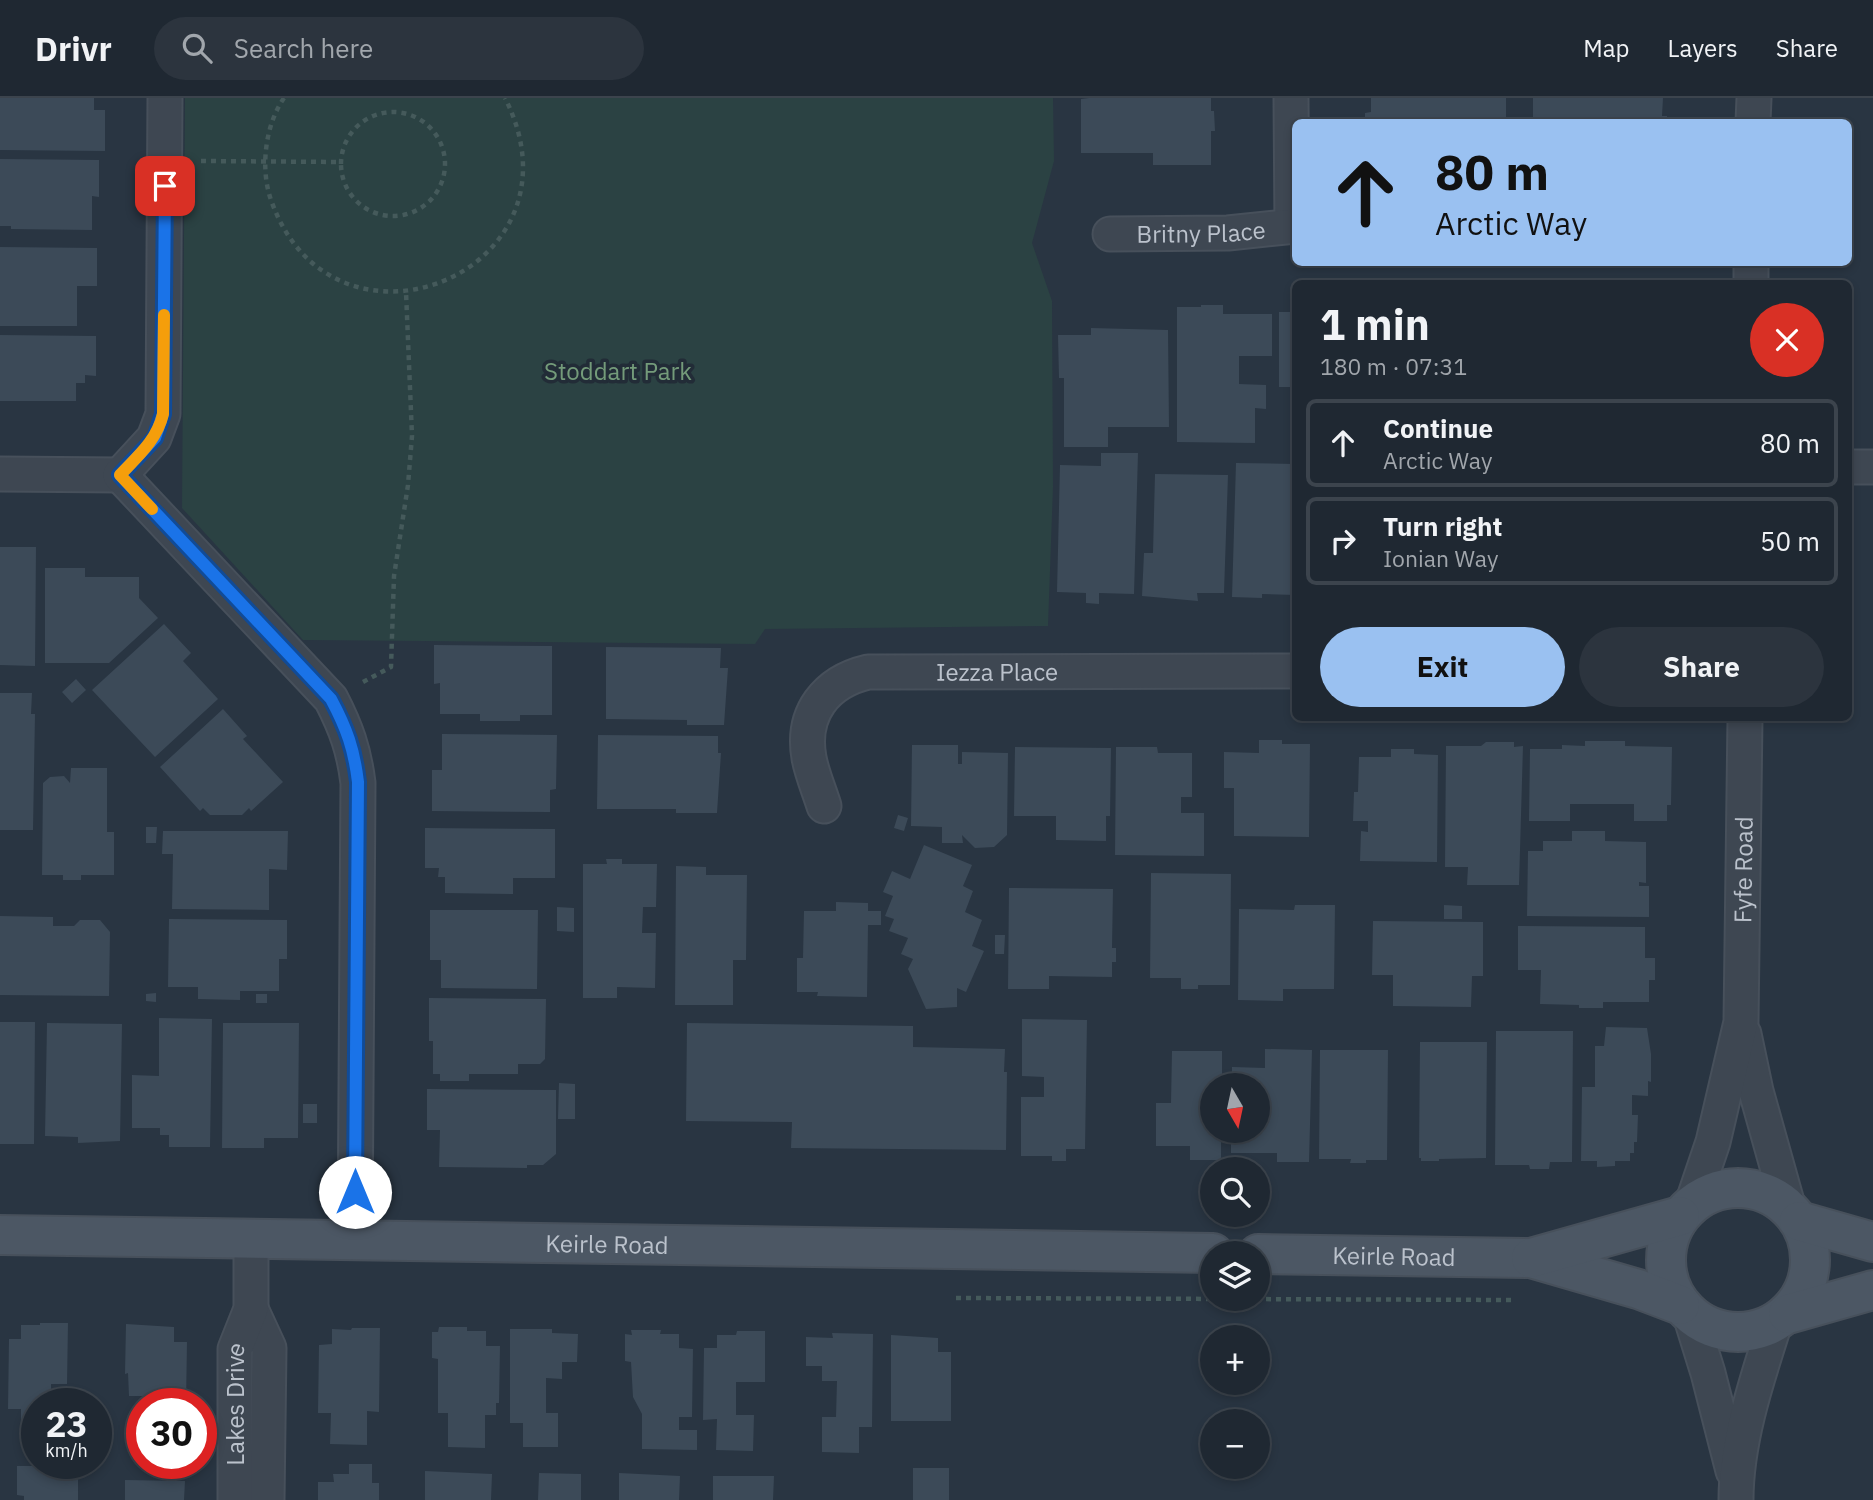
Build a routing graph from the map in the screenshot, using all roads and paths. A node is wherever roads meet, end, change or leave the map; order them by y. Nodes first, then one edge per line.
1 (165, 98) edge
2 (284, 98) edge
3 (505, 98) edge
4 (1291, 98) edge
5 (1754, 98) edge
6 (1754, 119) edge
7 (165, 160) junction
8 (265, 162) junction
9 (341, 162) junction
10 (1292, 162) edge
11 (1292, 226) edge
12 (1110, 233) dead end
13 (406, 292) junction
14 (1852, 467) edge
15 (1873, 467) edge
16 (0, 474) edge
17 (120, 475) junction
18 (1292, 671) edge
19 (331, 699) junction
20 (1745, 721) edge
21 (824, 806) dead end
22 (1741, 1022) junction
23 (1686, 1210) junction
24 (1794, 1215) junction
25 (0, 1235) edge
26 (251, 1238) junction
27 (355, 1240) junction
28 (1873, 1242) edge
29 (1200, 1253) edge
30 (1270, 1254) edge
31 (1531, 1258) junction
32 (1873, 1290) edge
33 (956, 1298) dead end
34 (1516, 1300) dead end
35 (251, 1309) junction
36 (1685, 1310) junction
37 (1781, 1318) junction
38 (1736, 1490) edge
39 (235, 1500) edge
40 (267, 1500) edge

1 - 7 street
2 - 8 path
3 - 13 path
4 - 10 street
5 - 6 street
7 - 8 path
7 - 17 street
8 - 9 path
8 - 13 path
9 - 9 path
11 - 12 street, Britny Place
13 - 19 path
14 - 15 street
16 - 17 street
17 - 19 street
18 - 21 street, Iezza Place
19 - 27 street
20 - 22 street, Fyfe Road
22 - 23 street, Fyfe Road
22 - 24 street, Fyfe Road
23 - 24 street
23 - 31 street, Keirle Road
23 - 36 street
24 - 28 street
24 - 37 street
25 - 26 street, Keirle Road
26 - 27 street, Keirle Road
26 - 35 street, Lakes Drive
27 - 29 street, Keirle Road
30 - 31 street, Keirle Road
31 - 36 street, Keirle Road
32 - 37 street
33 - 34 path
35 - 39 street, Lakes Drive
35 - 40 street, Lakes Drive
36 - 37 street
36 - 38 street
37 - 38 street

